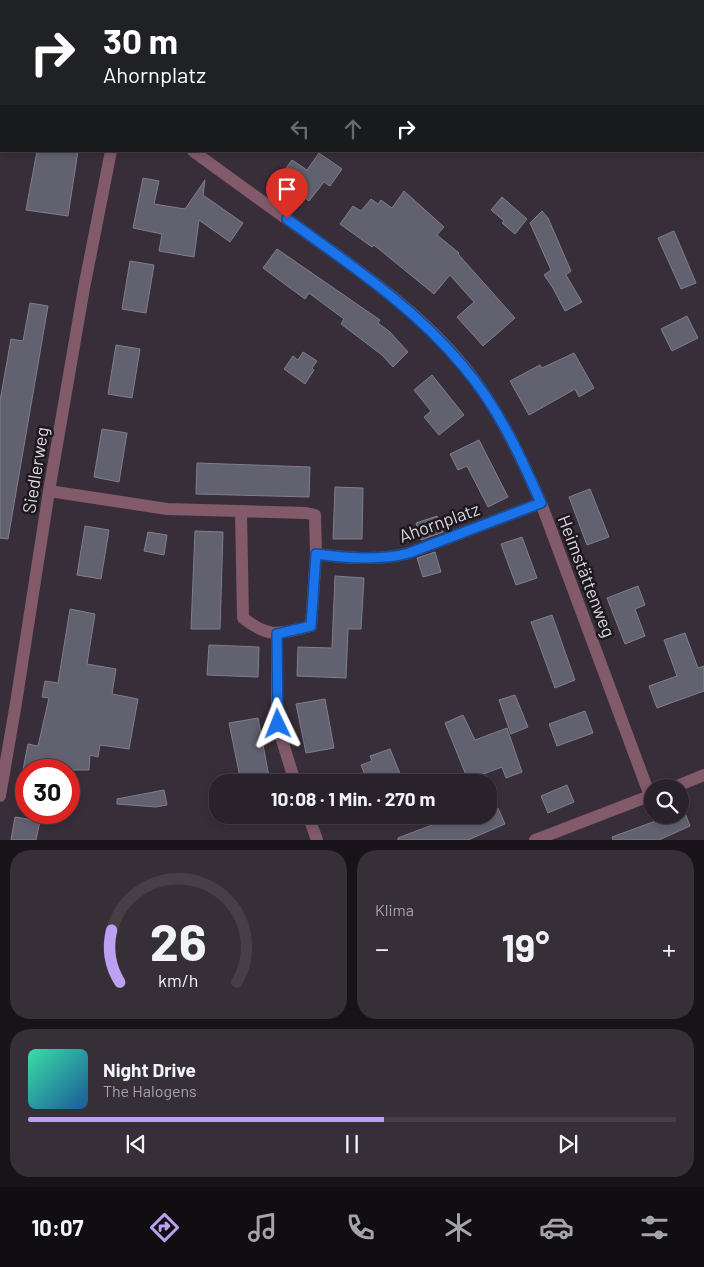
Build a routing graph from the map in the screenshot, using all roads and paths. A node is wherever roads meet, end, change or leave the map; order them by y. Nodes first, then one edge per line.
1 (111, 152) edge
2 (193, 152) edge
3 (49, 491) junction
4 (541, 503) junction
5 (241, 512) junction
6 (316, 554) junction
7 (277, 634) junction
8 (293, 774) edge
9 (704, 775) edge
10 (646, 779) edge
11 (689, 781) edge
12 (0, 796) edge
13 (644, 799) edge
14 (311, 824) edge
15 (317, 840) edge
16 (535, 840) edge

1 - 3 street, Siedlerweg
2 - 4 street, Heimstättenweg
3 - 5 street
3 - 12 street, Siedlerweg
4 - 6 street, Ahornplatz
4 - 10 street, Heimstättenweg
5 - 6 street
5 - 7 street
6 - 7 street
7 - 8 street
9 - 11 street
13 - 16 street
14 - 15 street

